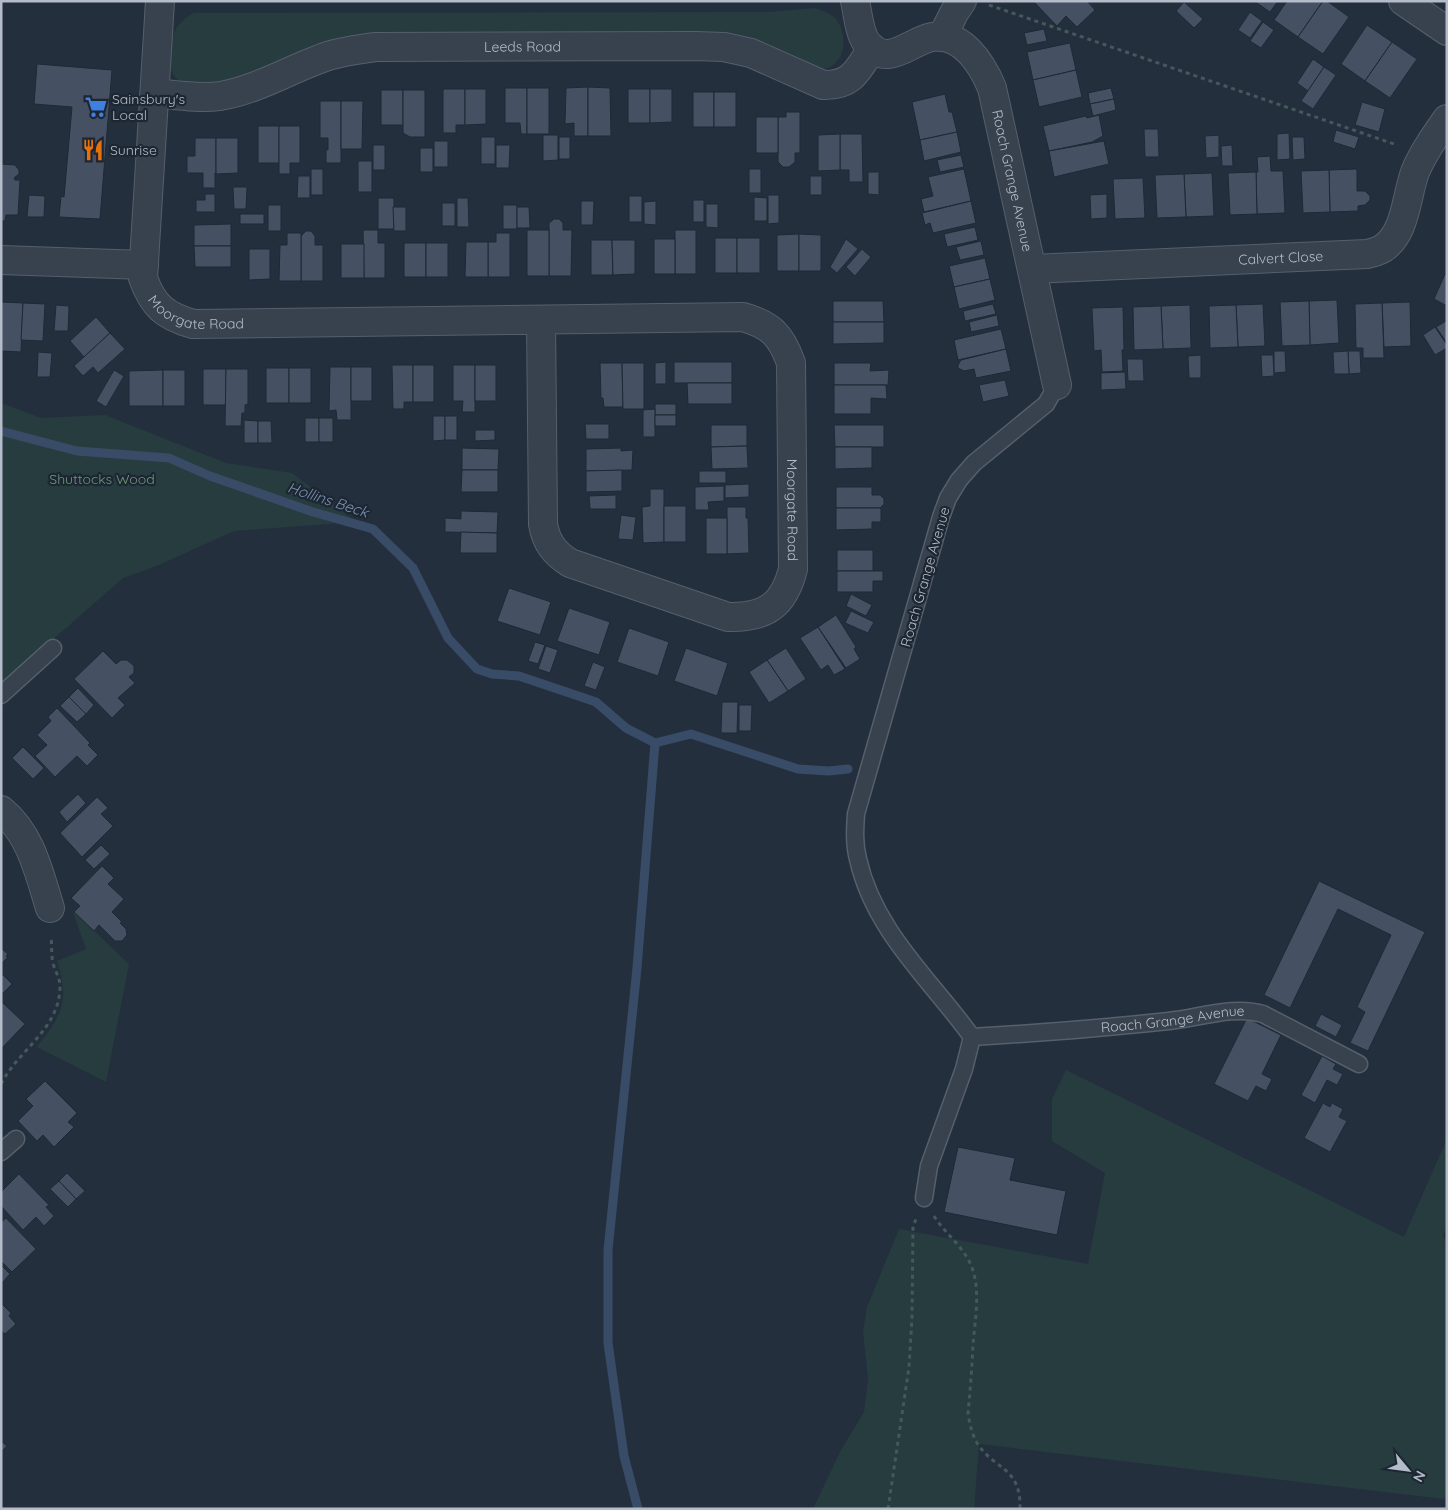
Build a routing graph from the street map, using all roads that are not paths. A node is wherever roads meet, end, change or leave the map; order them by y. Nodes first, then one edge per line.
1 (160, 1) edge
2 (855, 1) edge
3 (1403, 1) edge
4 (975, 3) edge
5 (1447, 32) edge
6 (942, 37) junction
7 (872, 48) junction
8 (155, 93) junction
9 (1447, 119) edge
10 (1, 260) edge
11 (144, 265) junction
12 (1032, 269) junction
13 (541, 320) junction
14 (1057, 385) joint
15 (53, 648) dead end
16 (1, 696) edge
17 (1, 810) edge
18 (50, 908) road end
19 (972, 1037) junction
20 (1359, 1064) dead end
21 (16, 1139) dead end
22 (1, 1152) edge
23 (924, 1198) road end

1 - 8 street, Moorgate Road
2 - 7 street
3 - 5 street
4 - 6 street
6 - 7 street
6 - 12 street, Roach Grange Avenue
7 - 8 street, Leeds Road
8 - 11 street, Moorgate Road
9 - 12 street, Calvert Close
10 - 11 street
11 - 13 street, Moorgate Road
12 - 14 street, Roach Grange Avenue
13 - 13 street, Moorgate Road
14 - 19 lane, Roach Grange Avenue
15 - 16 lane
17 - 18 street
19 - 20 lane, Roach Grange Avenue
19 - 23 lane
21 - 22 lane

